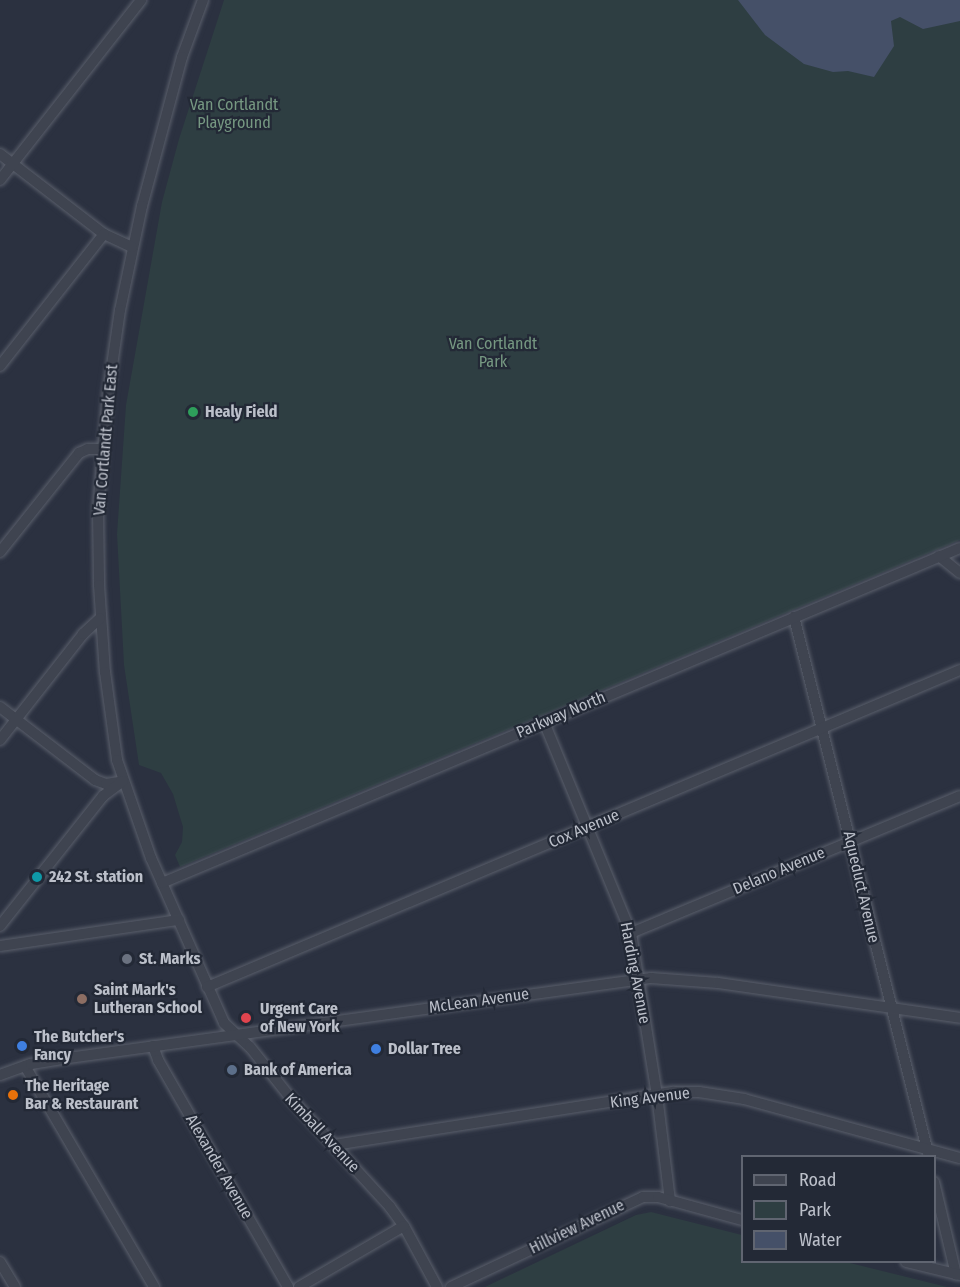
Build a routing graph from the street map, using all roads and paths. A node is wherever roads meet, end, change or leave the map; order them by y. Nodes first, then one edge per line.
1 (141, 0) edge
2 (203, 0) edge
3 (0, 154) edge
4 (13, 164) junction
5 (0, 180) edge
6 (104, 234) junction
7 (132, 248) junction
8 (0, 366) edge
9 (103, 448) junction
10 (960, 548) edge
11 (0, 552) edge
12 (939, 556) junction
13 (960, 573) edge
14 (794, 617) junction
15 (100, 618) junction
16 (960, 670) edge
17 (0, 707) edge
18 (16, 719) junction
19 (544, 722) junction
20 (824, 730) junction
21 (0, 740) edge
22 (123, 781) junction
23 (960, 796) edge
24 (587, 828) junction
25 (850, 841) junction
26 (162, 883) junction
27 (179, 920) junction
28 (0, 926) edge
29 (631, 933) junction
30 (0, 946) edge
31 (638, 979) junction
32 (207, 987) junction
33 (890, 1008) junction
34 (960, 1018) edge
35 (236, 1035) junction
36 (153, 1046) junction
37 (25, 1066) junction
38 (0, 1075) edge
39 (657, 1095) junction
40 (334, 1145) junction
41 (928, 1153) edge
42 (960, 1158) edge
43 (936, 1190) edge
44 (670, 1201) junction
45 (741, 1220) edge
46 (404, 1226) junction
47 (0, 1262) edge
48 (910, 1263) edge
49 (958, 1275) edge
50 (15, 1287) edge
51 (154, 1287) edge
52 (288, 1287) edge
53 (299, 1287) edge
54 (437, 1287) edge
55 (451, 1287) edge

1 - 4 street
2 - 7 street, Van Cortlandt Park East
3 - 4 street
4 - 5 street
4 - 6 street
6 - 7 street
6 - 8 street
7 - 9 street, Van Cortlandt Park East
9 - 11 street
9 - 15 street, Van Cortlandt Park East
10 - 12 street, Parkway North
12 - 13 street
12 - 14 street, Parkway North
14 - 19 street, Parkway North
14 - 20 street, Aqueduct Avenue
15 - 18 street
15 - 22 street, Van Cortlandt Park East
16 - 20 street, Cox Avenue
17 - 18 street
18 - 21 street
18 - 22 street
19 - 24 street, Harding Avenue
19 - 26 street, Parkway North
20 - 24 street, Cox Avenue
20 - 25 street, Aqueduct Avenue
22 - 26 street, Van Cortlandt Park East
22 - 28 street
23 - 25 street, Delano Avenue
24 - 29 street, Harding Avenue
24 - 32 street, Cox Avenue
25 - 29 street, Delano Avenue
25 - 33 street, Aqueduct Avenue
26 - 27 street, Kimball Avenue
27 - 30 street
27 - 32 street, Kimball Avenue
29 - 31 street, Harding Avenue
31 - 33 street, McLean Avenue
31 - 35 street, McLean Avenue
31 - 39 street, Harding Avenue
32 - 35 street, Kimball Avenue
33 - 34 street, McLean Avenue
33 - 41 street, Aqueduct Avenue
35 - 36 street, McLean Avenue
35 - 40 street, Kimball Avenue
36 - 37 street, McLean Avenue
36 - 52 street, Alexander Avenue
37 - 38 street, McLean Avenue
37 - 51 street
39 - 40 street, King Avenue
39 - 41 street, King Avenue
39 - 44 street, Harding Avenue
40 - 46 street, Kimball Avenue
41 - 42 street, King Avenue
43 - 49 street
44 - 45 street, Hillview Avenue
44 - 55 street, Hillview Avenue
46 - 53 street
46 - 54 street, Kimball Avenue
47 - 50 street
48 - 49 street

